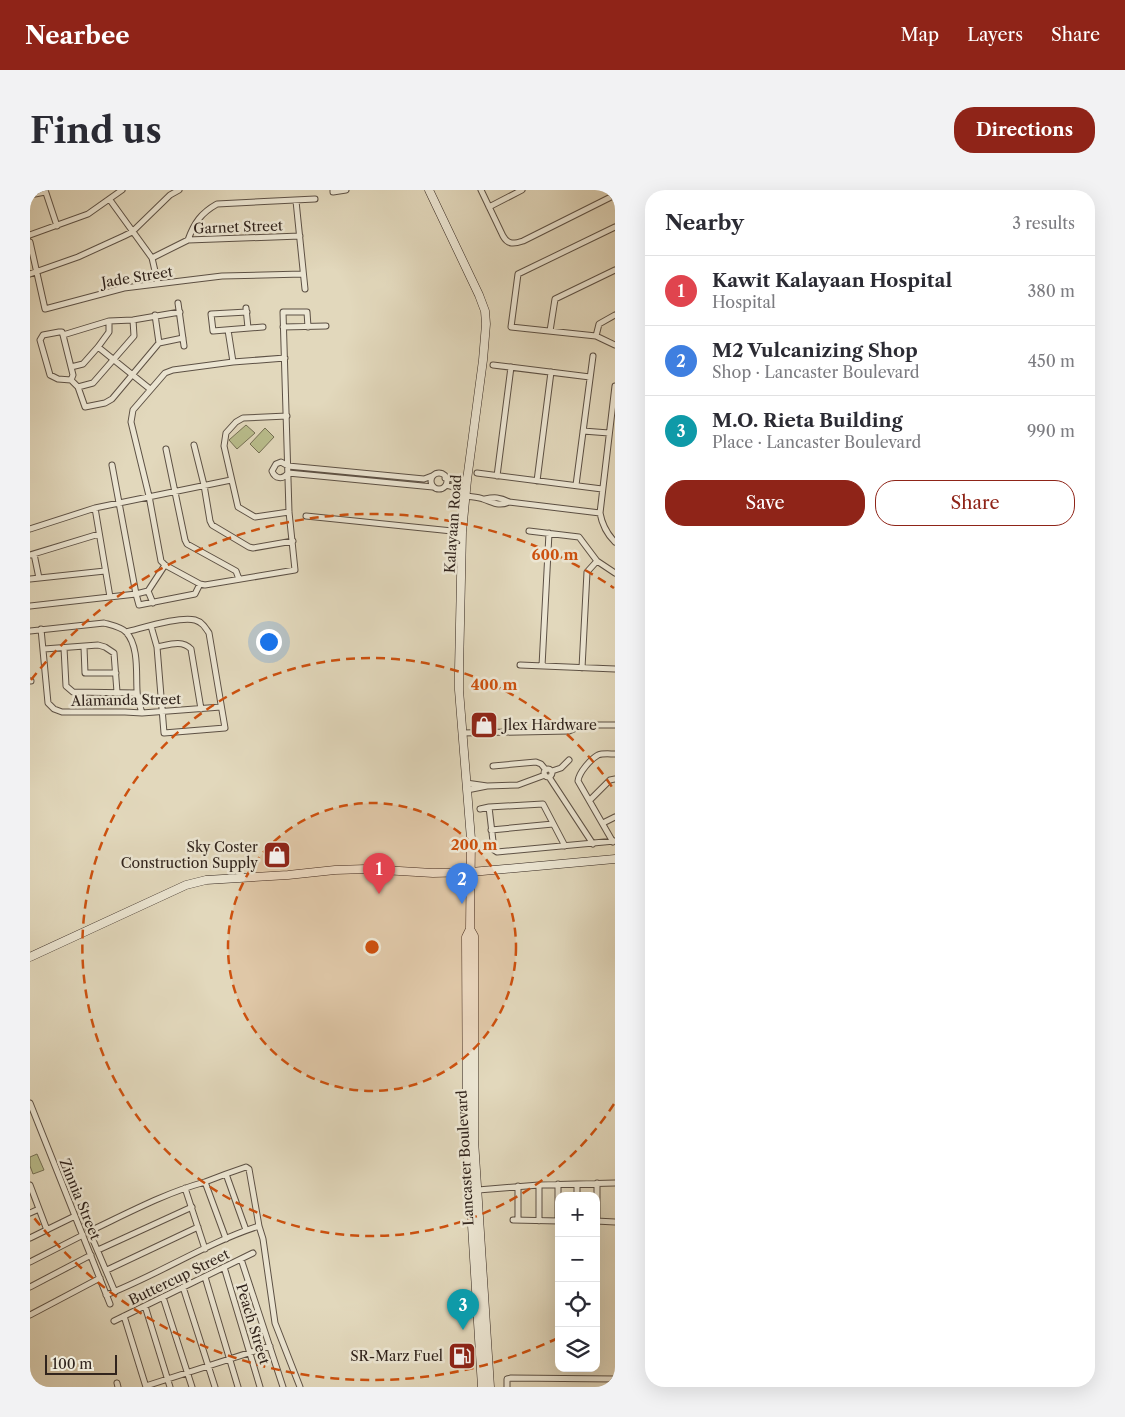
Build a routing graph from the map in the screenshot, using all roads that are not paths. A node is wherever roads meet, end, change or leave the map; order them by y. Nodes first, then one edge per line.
1 (122, 190) edge
2 (179, 190) edge
3 (333, 190) edge
4 (346, 190) edge
5 (429, 190) edge
6 (481, 190) edge
7 (522, 190) edge
8 (45, 191) edge
9 (172, 193) edge
10 (30, 195) edge
11 (615, 196) edge
12 (315, 199) dead end
13 (110, 200) junction
14 (296, 200) junction
15 (489, 207) junction
16 (57, 226) junction
17 (615, 227) edge
18 (132, 232) junction
19 (30, 235) edge
20 (300, 236) junction
21 (188, 240) junction
22 (30, 242) edge
23 (152, 258) junction
24 (615, 270) edge
25 (37, 272) junction
26 (30, 274) edge
27 (303, 274) junction
28 (158, 284) junction
29 (305, 289) dead end
30 (178, 303) dead end
31 (180, 312) junction
32 (155, 315) junction
33 (615, 315) edge
34 (133, 320) junction
35 (109, 321) junction
36 (326, 326) dead end
37 (263, 327) dead end
38 (283, 327) junction
39 (308, 327) junction
40 (248, 328) junction
41 (228, 330) junction
42 (550, 331) junction
43 (63, 335) junction
44 (596, 336) junction
45 (183, 338) junction
46 (159, 343) junction
47 (615, 345) edge
48 (184, 346) dead end
49 (98, 347) junction
50 (593, 356) dead end
51 (285, 358) junction
52 (114, 359) junction
53 (233, 362) junction
54 (493, 365) dead end
55 (71, 366) junction
56 (511, 367) junction
57 (551, 372) junction
58 (132, 374) junction
59 (590, 377) junction
60 (72, 380) junction
61 (615, 386) edge
62 (78, 387) junction
63 (150, 389) junction
64 (287, 416) junction
65 (583, 431) junction
66 (609, 434) junction
67 (194, 445) dead end
68 (166, 449) dead end
69 (112, 465) dead end
70 (288, 470) junction
71 (477, 473) dead end
72 (432, 476) junction
73 (497, 476) junction
74 (445, 478) junction
75 (231, 480) junction
76 (467, 480) junction
77 (537, 481) junction
78 (204, 485) junction
79 (446, 485) junction
80 (576, 485) junction
81 (433, 487) junction
82 (602, 489) junction
83 (176, 491) junction
84 (466, 493) junction
85 (149, 496) junction
86 (120, 503) junction
87 (94, 508) junction
88 (289, 512) junction
89 (600, 513) junction
90 (306, 516) dead end
91 (30, 528) edge
92 (529, 531) dead end
93 (462, 532) junction
94 (549, 533) junction
95 (98, 534) junction
96 (293, 541) junction
97 (615, 542) edge
98 (32, 554) edge
99 (597, 561) junction
100 (165, 565) junction
101 (105, 571) junction
102 (615, 573) edge
103 (39, 578) junction
104 (30, 579) edge
105 (239, 579) junction
106 (200, 584) junction
107 (148, 592) junction
108 (136, 594) junction
109 (110, 597) junction
110 (153, 603) junction
111 (30, 606) edge
112 (151, 626) junction
113 (41, 630) junction
114 (30, 631) edge
115 (126, 632) junction
116 (84, 647) junction
117 (157, 647) junction
118 (64, 648) junction
119 (44, 649) junction
120 (520, 665) dead end
121 (542, 666) junction
122 (582, 668) junction
123 (615, 669) edge
124 (116, 673) junction
125 (117, 692) junction
126 (137, 692) junction
127 (221, 707) junction
128 (201, 709) junction
129 (142, 713) junction
130 (162, 713) junction
131 (615, 725) edge
132 (462, 733) junction
133 (615, 754) edge
134 (569, 760) dead end
135 (493, 766) dead end
136 (548, 773) junction
137 (615, 779) edge
138 (467, 787) junction
139 (590, 800) junction
140 (489, 807) junction
141 (480, 809) dead end
142 (615, 817) edge
143 (603, 823) junction
144 (553, 824) junction
145 (491, 830) junction
146 (614, 841) edge
147 (593, 844) junction
148 (565, 846) junction
149 (615, 859) edge
150 (471, 872) junction
151 (470, 929) junction
152 (30, 957) edge
153 (30, 1102) edge
154 (32, 1113) edge
155 (226, 1174) junction
156 (205, 1182) junction
157 (615, 1182) edge
158 (596, 1183) junction
159 (558, 1184) junction
160 (576, 1184) junction
161 (539, 1185) junction
162 (30, 1186) edge
163 (518, 1186) junction
164 (184, 1188) junction
165 (478, 1190) junction
166 (558, 1192) edge
167 (577, 1192) edge
168 (596, 1192) edge
169 (192, 1207) junction
170 (39, 1209) junction
171 (30, 1213) edge
172 (82, 1214) dead end
173 (75, 1216) junction
174 (539, 1221) junction
175 (555, 1221) edge
176 (600, 1221) edge
177 (615, 1222) edge
178 (259, 1226) junction
179 (198, 1227) junction
180 (47, 1230) junction
181 (246, 1230) junction
182 (90, 1231) junction
183 (82, 1235) junction
184 (30, 1238) edge
185 (226, 1239) junction
186 (205, 1249) junction
187 (98, 1250) junction
188 (254, 1253) dead end
189 (91, 1255) junction
190 (242, 1259) junction
191 (30, 1262) edge
192 (478, 1263) junction
193 (224, 1267) junction
194 (106, 1270) junction
195 (205, 1277) junction
196 (100, 1278) junction
197 (30, 1286) edge
198 (183, 1287) junction
199 (115, 1292) junction
200 (106, 1295) junction
201 (163, 1297) junction
202 (110, 1304) dead end
203 (146, 1306) junction
204 (30, 1315) edge
205 (124, 1316) junction
206 (114, 1321) dead end
207 (270, 1346) junction
208 (250, 1353) junction
209 (230, 1359) junction
210 (208, 1366) junction
211 (188, 1373) junction
212 (168, 1379) junction
213 (615, 1379) edge
214 (146, 1387) edge
215 (170, 1387) edge
216 (192, 1387) edge
217 (214, 1387) edge
218 (238, 1387) edge
219 (260, 1387) edge
220 (283, 1387) edge
221 (300, 1387) edge
222 (482, 1387) edge
223 (490, 1387) edge
224 (507, 1387) edge

1 - 13 street
2 - 9 street
3 - 4 street
5 - 76 main road, Kalayaan Road
6 - 15 street
7 - 15 street
8 - 10 street
8 - 16 street
9 - 18 street
11 - 15 street
12 - 14 street
13 - 16 street
13 - 18 street
14 - 20 street
14 - 21 street
16 - 19 street
17 - 42 street
18 - 23 street
18 - 25 street
20 - 21 street, Garnet Street
20 - 27 street
21 - 23 street, Garnet Street
22 - 25 street, Jade Street
23 - 28 street
24 - 42 street
25 - 26 street
25 - 28 street, Jade Street
27 - 28 street, Jade Street
27 - 29 street
30 - 31 street
31 - 32 street
31 - 45 street
32 - 34 street
32 - 46 street
33 - 44 street
34 - 35 street
34 - 52 street
35 - 43 street
35 - 49 street
36 - 39 street
37 - 40 street
38 - 39 street
38 - 39 street
38 - 51 street
40 - 41 street
40 - 41 street
41 - 53 street
42 - 44 street
43 - 55 street
43 - 60 street
44 - 47 street
45 - 46 street
45 - 48 street
46 - 58 street
49 - 52 street
49 - 55 street
50 - 59 street
51 - 53 street
51 - 64 street
52 - 58 street
52 - 62 street
53 - 63 street
54 - 56 street
55 - 60 street
56 - 57 street
56 - 73 street
57 - 59 street
57 - 77 street
58 - 62 street
58 - 63 street
59 - 65 street
60 - 62 street
61 - 66 street
63 - 85 street
64 - 70 street
64 - 75 street
65 - 66 street
65 - 80 street
66 - 82 street
67 - 78 street
68 - 83 street
69 - 86 street
70 - 72 street
70 - 81 street
70 - 88 street
71 - 73 street
72 - 74 street
72 - 81 street
73 - 77 street
74 - 76 street
74 - 79 street
75 - 78 street
75 - 88 street
76 - 84 main road, Kalayaan Road
77 - 80 street
78 - 83 street
78 - 96 street
79 - 81 street
79 - 84 street
80 - 82 street
82 - 89 street
83 - 85 street
83 - 105 street
84 - 89 street
84 - 93 main road, Kalayaan Road
85 - 86 street
85 - 100 street
86 - 87 street
86 - 108 street
87 - 91 street
87 - 95 street
88 - 96 street
89 - 97 street
90 - 93 street
92 - 94 street
93 - 132 main road, Kalayaan Road
94 - 99 street
94 - 121 street
95 - 98 street
95 - 101 street
96 - 105 street
98 - 103 street
99 - 102 street
99 - 122 street
100 - 106 street
100 - 107 street
101 - 103 street
101 - 109 street
103 - 104 street
105 - 106 street
106 - 110 street
107 - 108 street
107 - 110 street
108 - 109 street
108 - 110 street
109 - 111 street
112 - 115 street
112 - 117 street
112 - 127 street
113 - 114 street
113 - 115 street
113 - 119 street, Alamanda Street
115 - 126 street
116 - 118 street
116 - 124 street
116 - 124 street
117 - 128 street
117 - 130 street
118 - 119 street
118 - 125 street
119 - 129 street, Alamanda Street
120 - 121 street
121 - 122 street
122 - 123 street
124 - 125 street
125 - 126 street
126 - 129 street
127 - 128 street, Alamanda Street
127 - 130 street
128 - 130 street, Alamanda Street
129 - 130 street, Alamanda Street
131 - 132 street
132 - 138 main road, Kalayaan Road
133 - 139 street
134 - 136 street
135 - 136 street
136 - 138 street
136 - 147 street
137 - 139 street
138 - 150 main road, Kalayaan Road
139 - 143 street
140 - 141 street
140 - 144 street
140 - 145 street
142 - 143 street
143 - 146 street
144 - 145 street
144 - 148 street
145 - 148 street
146 - 147 street
147 - 148 street
149 - 150 main road
150 - 151 main road, Lancaster Boulevard
150 - 152 main road
151 - 165 main road, Lancaster Boulevard
151 - 192 main road, Lancaster Boulevard
153 - 154 street, Zinnia Street
154 - 173 street, Zinnia Street
155 - 156 street
155 - 178 street
155 - 181 street
156 - 164 street
156 - 185 street
157 - 158 street
158 - 160 street
158 - 168 street
159 - 160 street
159 - 161 street
159 - 166 street
160 - 167 street
161 - 163 street
161 - 174 street
162 - 170 street
163 - 165 street
163 - 174 street
164 - 169 street
164 - 182 street
165 - 192 main road, Lancaster Boulevard
169 - 179 street
169 - 187 street
170 - 171 street
170 - 180 street
172 - 182 street
173 - 180 street
173 - 183 street, Zinnia Street
174 - 175 street
176 - 177 street
178 - 181 street
178 - 221 street
179 - 186 street
179 - 194 street
180 - 184 street
181 - 185 street
182 - 187 street
183 - 189 street, Zinnia Street
183 - 191 street
185 - 186 street
186 - 199 street
187 - 194 street
188 - 190 street, Buttercup Street
189 - 196 street, Zinnia Street
189 - 197 street
190 - 193 street, Buttercup Street
190 - 207 street
192 - 222 main road, Lancaster Boulevard
192 - 223 main road, Lancaster Boulevard
193 - 195 street, Buttercup Street
193 - 208 street, Peach Street
194 - 199 street
195 - 198 street, Buttercup Street
195 - 209 street
196 - 200 street, Zinnia Street
196 - 204 street
198 - 201 street, Buttercup Street
198 - 210 street
199 - 200 street
200 - 202 street, Zinnia Street
201 - 203 street, Buttercup Street
201 - 211 street
203 - 205 street, Buttercup Street
203 - 212 street
205 - 206 street, Buttercup Street
205 - 214 street
207 - 208 street
207 - 220 street
208 - 209 street
208 - 219 street, Peach Street
209 - 210 street
209 - 218 street
210 - 211 street
210 - 217 street
211 - 212 street
211 - 216 street
212 - 214 street
212 - 215 street
213 - 224 street

